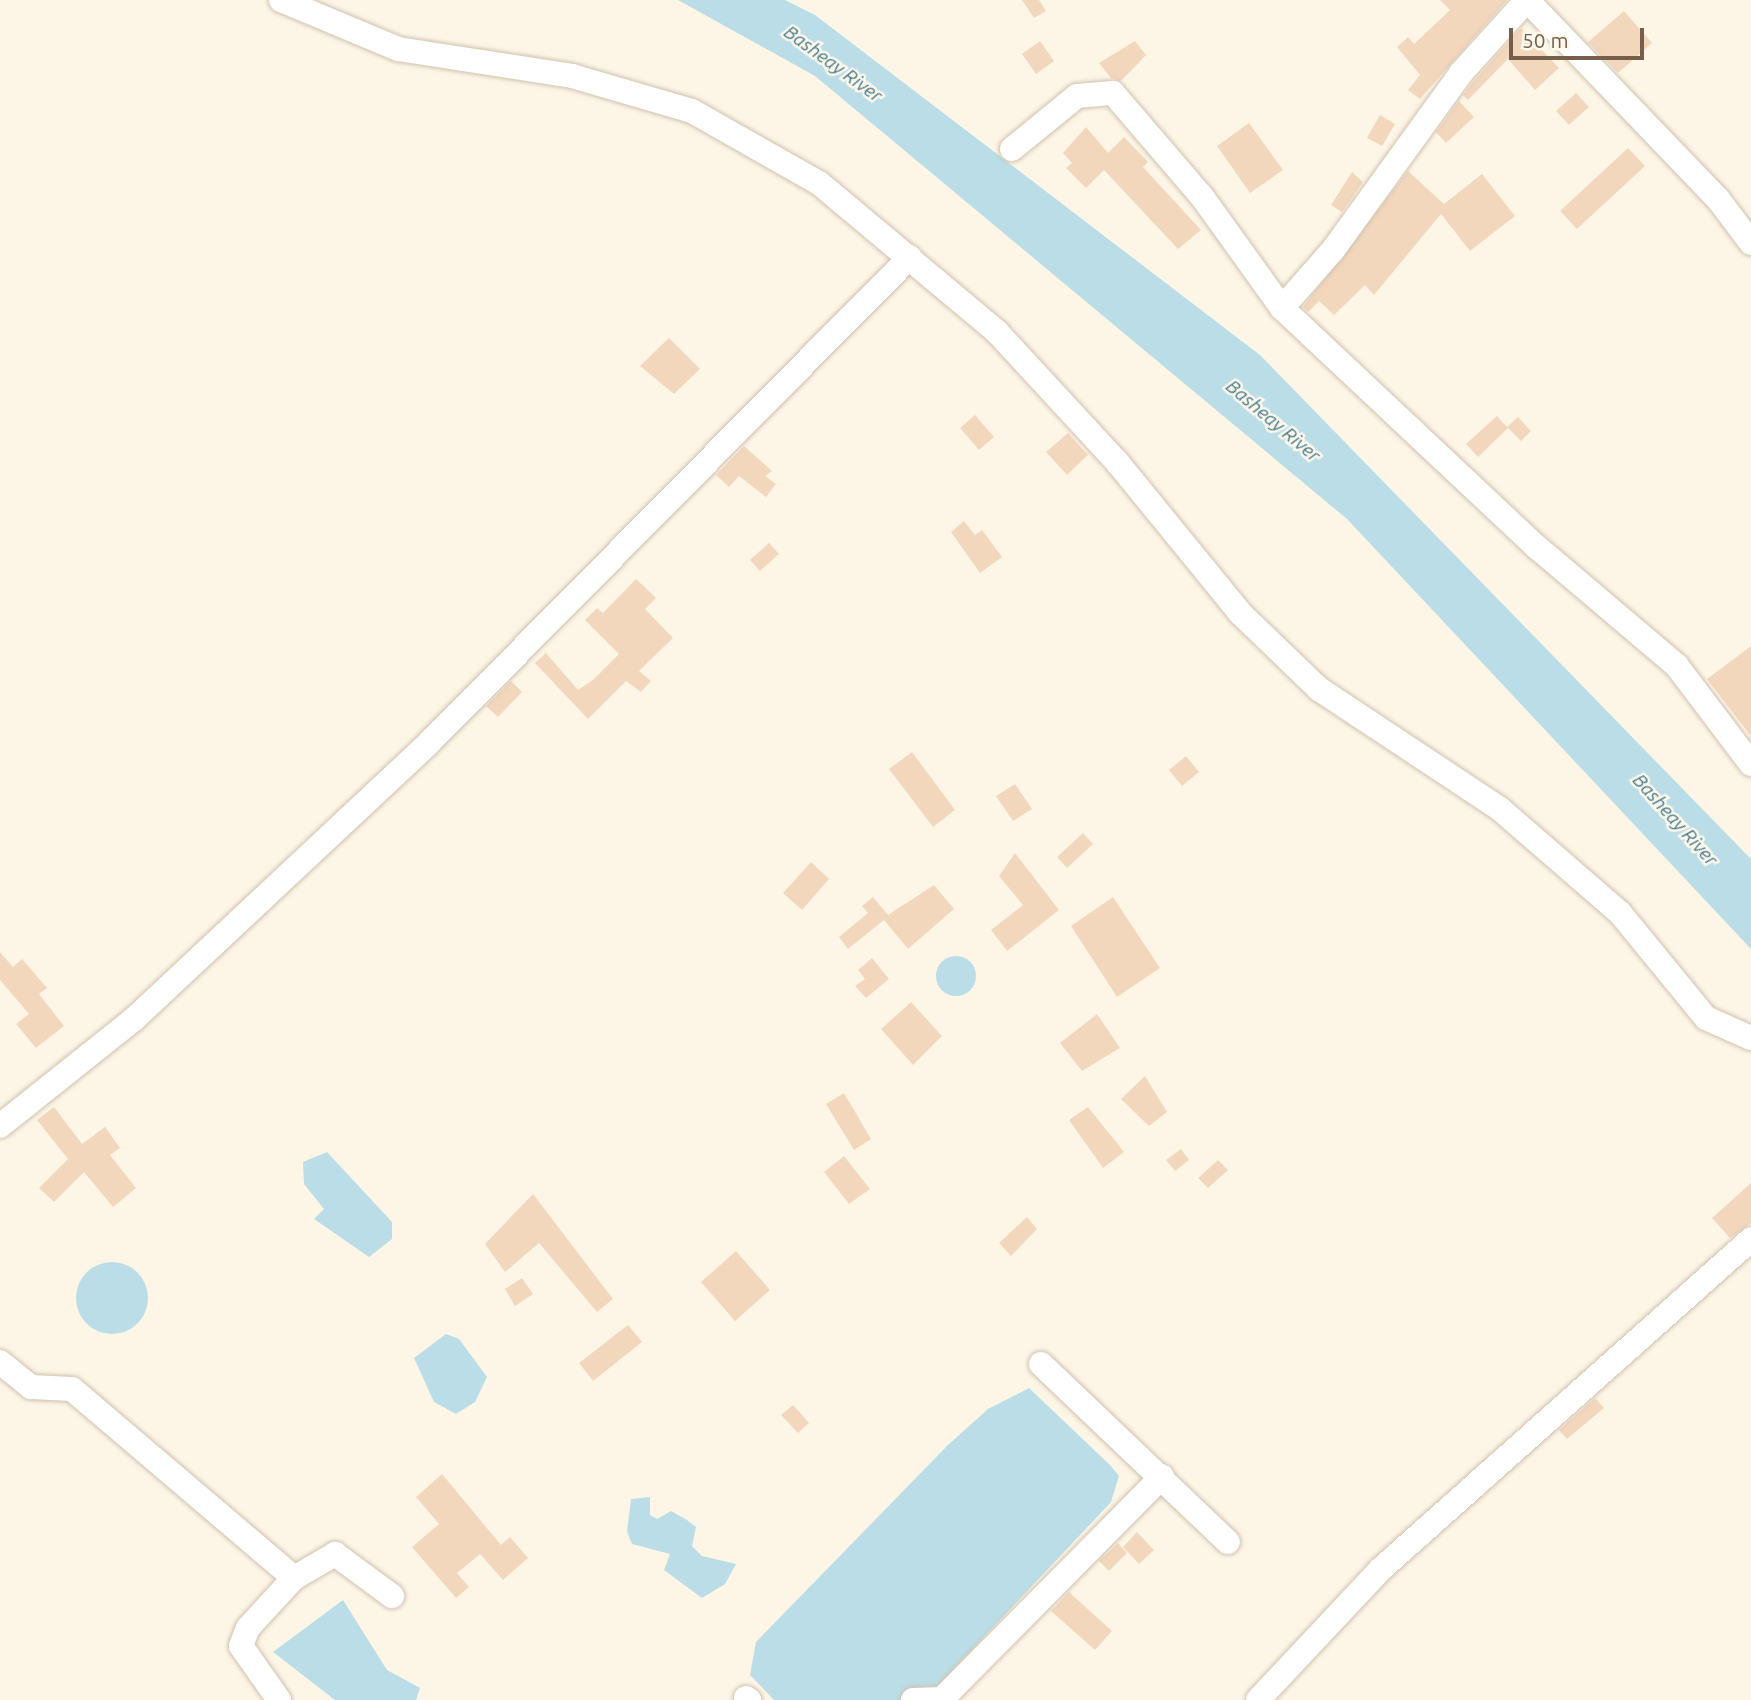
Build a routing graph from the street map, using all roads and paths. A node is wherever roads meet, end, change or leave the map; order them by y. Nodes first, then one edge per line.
1 (281, 0) edge
2 (1527, 0) edge
3 (1012, 149) dead end
4 (1751, 243) edge
5 (910, 257) junction
6 (1282, 308) junction
7 (1751, 764) edge
8 (1751, 1038) edge
9 (0, 1126) edge
10 (1751, 1239) edge
11 (0, 1362) edge
12 (1041, 1364) dead end
13 (1161, 1477) junction
14 (1228, 1542) dead end
15 (294, 1578) junction
16 (392, 1596) dead end
17 (279, 1700) edge
18 (913, 1700) edge
19 (1258, 1700) edge

1 - 5 street
2 - 4 street
2 - 6 street
3 - 6 street
5 - 8 street
5 - 9 street
6 - 7 street
10 - 19 street
11 - 15 street
12 - 13 street
13 - 14 street
13 - 18 street
15 - 16 street
15 - 17 street

